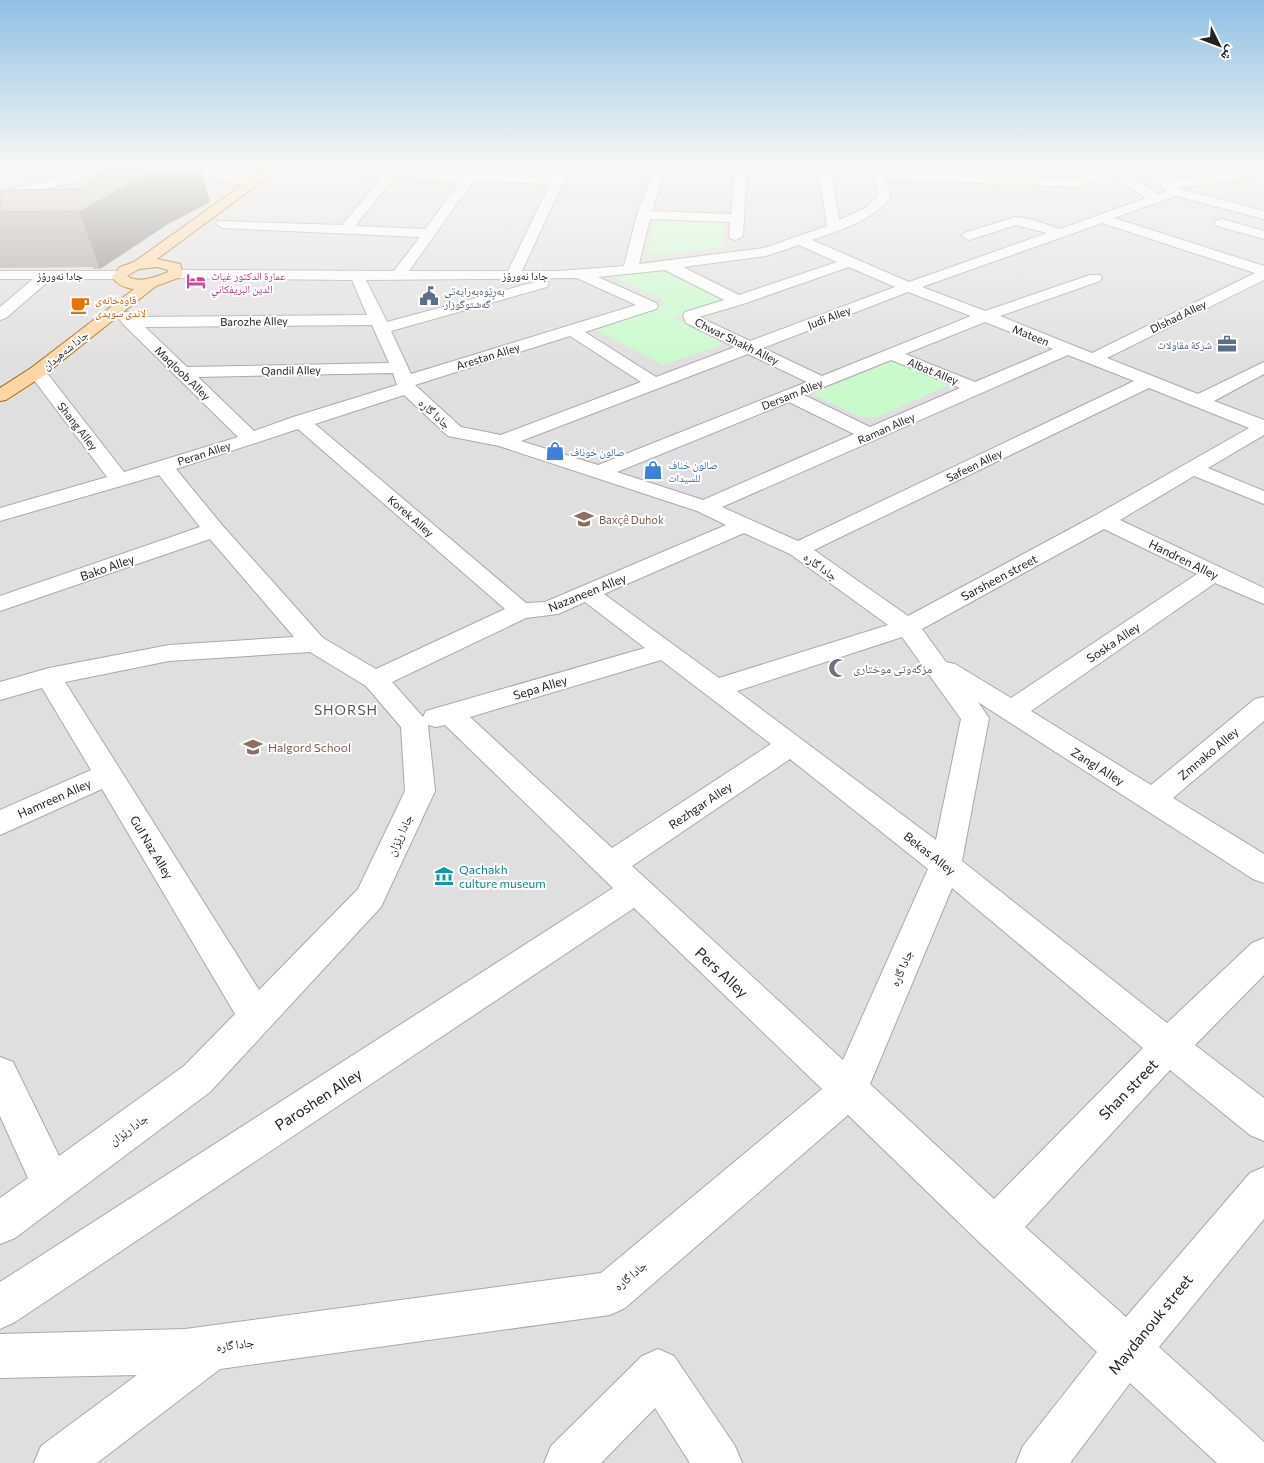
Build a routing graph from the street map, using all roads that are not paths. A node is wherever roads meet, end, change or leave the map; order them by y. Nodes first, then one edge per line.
1 (184, 233) edge
2 (429, 233) edge
3 (532, 233) edge
4 (639, 233) edge
5 (736, 233) edge
6 (819, 233) edge
7 (977, 233) edge
8 (1060, 233) edge
9 (1123, 233) edge
10 (1139, 233) edge
11 (969, 236) dead end
12 (1128, 236) dead end
13 (800, 240) junction
14 (184, 254) dead end
15 (734, 257) junction
16 (850, 262) junction
17 (139, 265) junction
18 (667, 265) junction
19 (174, 269) junction
20 (630, 270) junction
21 (1264, 272) edge
22 (579, 274) junction
23 (0, 275) edge
24 (47, 275) junction
25 (513, 275) junction
26 (559, 275) junction
27 (356, 276) junction
28 (398, 276) junction
29 (122, 278) junction
30 (1095, 278) dead end
31 (152, 282) junction
32 (908, 287) junction
33 (113, 301) junction
34 (738, 301) junction
35 (0, 315) edge
36 (985, 316) junction
37 (130, 322) junction
38 (379, 324) junction
39 (571, 330) junction
40 (751, 348) junction
41 (1068, 350) junction
42 (890, 354) junction
43 (1092, 359) junction
44 (1264, 366) edge
45 (37, 372) junction
46 (182, 372) junction
47 (404, 379) junction
48 (1149, 381) junction
49 (822, 382) junction
50 (654, 383) junction
51 (975, 388) junction
52 (789, 395) junction
53 (0, 396) edge
54 (1199, 401) junction
55 (300, 421) junction
56 (1264, 427) edge
57 (872, 435) junction
58 (250, 438) junction
59 (503, 441) junction
60 (163, 467) junction
61 (1194, 468) junction
62 (599, 472) junction
63 (120, 480) junction
64 (1264, 498) edge
65 (704, 507) junction
66 (0, 515) edge
67 (1104, 520) junction
68 (744, 525) junction
69 (214, 530) junction
70 (798, 550) junction
71 (1214, 573) junction
72 (588, 594) junction
73 (1264, 597) edge
74 (0, 604) edge
75 (521, 611) junction
76 (907, 627) junction
77 (314, 644) junction
78 (665, 650) junction
79 (933, 662) junction
80 (49, 677) junction
81 (375, 680) junction
82 (716, 688) junction
83 (0, 691) edge
84 (1264, 706) edge
85 (1011, 711) junction
86 (450, 714) junction
87 (414, 725) junction
88 (790, 745) junction
89 (108, 774) junction
90 (1152, 800) junction
91 (0, 823) edge
92 (610, 865) junction
93 (946, 865) junction
94 (1264, 870) edge
95 (636, 890) junction
96 (1264, 953) edge
97 (256, 1017) junction
98 (1168, 1047) junction
99 (0, 1075) edge
100 (848, 1091) junction
101 (1264, 1122) edge
102 (52, 1185) junction
103 (1264, 1187) edge
104 (0, 1224) edge
105 (995, 1228) junction
106 (0, 1307) edge
107 (212, 1347) junction
108 (1128, 1349) junction
109 (0, 1356) edge
110 (58, 1463) edge
111 (568, 1463) edge
112 (718, 1463) edge
113 (1040, 1463) edge
114 (1252, 1463) edge

1 - 17 main road
2 - 28 street
3 - 25 street
4 - 20 street
5 - 15 street
6 - 13 street, جادا نەورۆز
7 - 11 street
8 - 32 street, Judi Alley
9 - 12 street
10 - 21 street
13 - 15 street, جادا نەورۆز
13 - 16 street, Mateen
14 - 19 main road
15 - 18 street, جادا نەورۆز
16 - 32 street, Mateen
16 - 34 street
17 - 19 main road
17 - 29 main road, جادا شەهیدان
18 - 20 street, جادا نەورۆز
18 - 34 street
19 - 27 street, جادا نەورۆز
19 - 31 main road
20 - 22 street, جادا نەورۆز
21 - 43 street, Dlshad Alley
22 - 26 street, جادا نەورۆز
22 - 39 street, Arestan Alley
23 - 24 street, جادا نەورۆز
24 - 29 street, جادا نەورۆز
24 - 35 street
25 - 26 street, جادا نەورۆز
25 - 28 street, جادا نەورۆز
26 - 38 street, Barozhe Alley
27 - 28 street, جادا نەورۆز
27 - 38 street, جادا گارە
29 - 31 main road
29 - 33 main road, جادا شەهیدان
30 - 36 street, Dersam Alley
31 - 33 main road, جادا شەهیدان
32 - 36 street, Mateen
32 - 40 street, Judi Alley
33 - 37 street, Maqloob Alley
33 - 45 main road, جادا شەهیدان
34 - 40 street, Chwar Shakh Alley
36 - 41 street, Mateen
36 - 42 street, Dersam Alley
37 - 38 street, Barozhe Alley
37 - 46 street, Maqloob Alley
38 - 47 street, جادا گارە
39 - 47 street, Arestan Alley
39 - 50 street
40 - 49 street, Chwar Shakh Alley
40 - 50 street, Judi Alley
41 - 43 street, Mateen
41 - 51 street, Raman Alley
42 - 49 street, Dersam Alley
42 - 51 street, Albat Alley
43 - 48 street, Mateen
44 - 54 street
45 - 53 main road, جادا شەهیدان
45 - 63 street, Shang Alley
46 - 47 street, Qandil Alley
46 - 58 street, Maqloob Alley
47 - 55 street, Peran Alley
47 - 59 street, جادا گارە
48 - 54 street, Mateen
48 - 70 street, Safeen Alley
49 - 52 street, Dersam Alley
50 - 59 street, Judi Alley
51 - 57 street, Raman Alley
52 - 57 street
52 - 62 street, Dersam Alley
54 - 56 street, Mateen
55 - 58 street, Peran Alley
55 - 75 street, Korek Alley
56 - 61 street, Sarsheen street
57 - 65 street, Raman Alley
58 - 60 street, Peran Alley
59 - 62 street, جادا گارە
60 - 63 street, Peran Alley
60 - 69 street
61 - 64 street
61 - 67 street, Sarsheen street
62 - 65 street, جادا گارە
63 - 66 street, Peran Alley
65 - 68 street, جادا گارە
67 - 71 street, Handren Alley
67 - 76 street, Sarsheen street
68 - 70 street, جادا گارە
68 - 72 street, Nazaneen Alley
69 - 74 street, Bako Alley
69 - 77 street
70 - 76 street, جادا گارە
71 - 73 street, Handren Alley
71 - 85 street, Soska Alley
72 - 75 street, Nazaneen Alley
72 - 78 street, Bekas Alley
75 - 81 street, Nazaneen Alley
76 - 79 street, جادا گارە
76 - 82 street, Sarsheen street
77 - 80 street
77 - 81 street
78 - 82 street, Bekas Alley
78 - 86 street, Sepa Alley
79 - 85 street, Zangl Alley
79 - 93 street, جادا گارە
80 - 83 street
80 - 89 street, Gul Naz Alley
81 - 87 street
82 - 88 street, Bekas Alley
84 - 90 street, Zmnako Alley
85 - 90 street, Zangl Alley
86 - 87 street, Sepa Alley
86 - 92 street, Pers Alley
87 - 97 street, جادا رێزان
88 - 92 street, Rezhgar Alley
88 - 93 street, Bekas Alley
89 - 91 street, Hamreen Alley
89 - 97 street, Gul Naz Alley
90 - 94 street, Zangl Alley
92 - 95 street, Pers Alley
93 - 98 street, Bekas Alley
93 - 100 street, جادا گارە
95 - 100 street, Pers Alley
95 - 106 street, Paroshen Alley
96 - 98 street, Shan street
97 - 102 street, جادا رێزان
98 - 101 street, Bekas Alley
98 - 105 street, Shan street
99 - 102 street
100 - 105 street, Pers Alley
100 - 107 street, جادا گارە
102 - 104 street, جادا رێزان
103 - 108 street, Maydanouk street
105 - 108 street, Pers Alley
107 - 109 street, جادا گارە
107 - 110 street
108 - 113 street, Maydanouk street
108 - 114 street, Pers Alley
111 - 112 street

